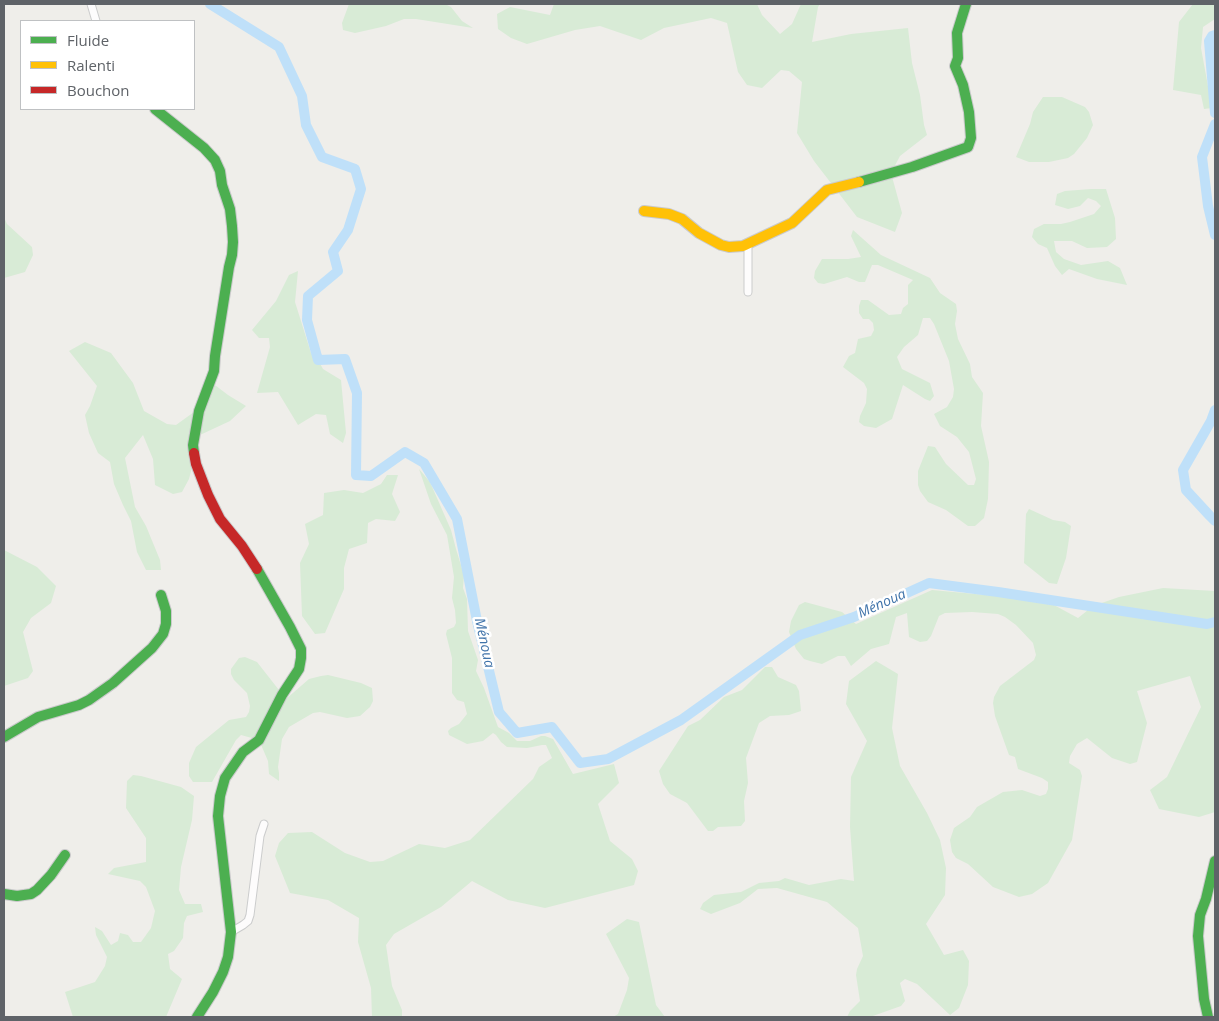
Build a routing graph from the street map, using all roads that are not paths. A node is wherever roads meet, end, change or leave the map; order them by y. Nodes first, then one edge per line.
1 (91, 4) edge
2 (966, 4) edge
3 (96, 20) edge
4 (156, 110) edge
5 (644, 211) dead end
6 (748, 244) junction
7 (748, 292) dead end
8 (161, 595) dead end
9 (4, 737) edge
10 (264, 824) dead end
11 (65, 855) dead end
12 (1215, 861) edge
13 (4, 894) edge
14 (232, 932) junction
15 (197, 1017) edge
16 (1208, 1017) edge

1 - 3 street
2 - 6 street
4 - 14 street
5 - 6 street
6 - 7 street
8 - 9 street
10 - 14 street
11 - 13 street
12 - 16 street
14 - 15 street

